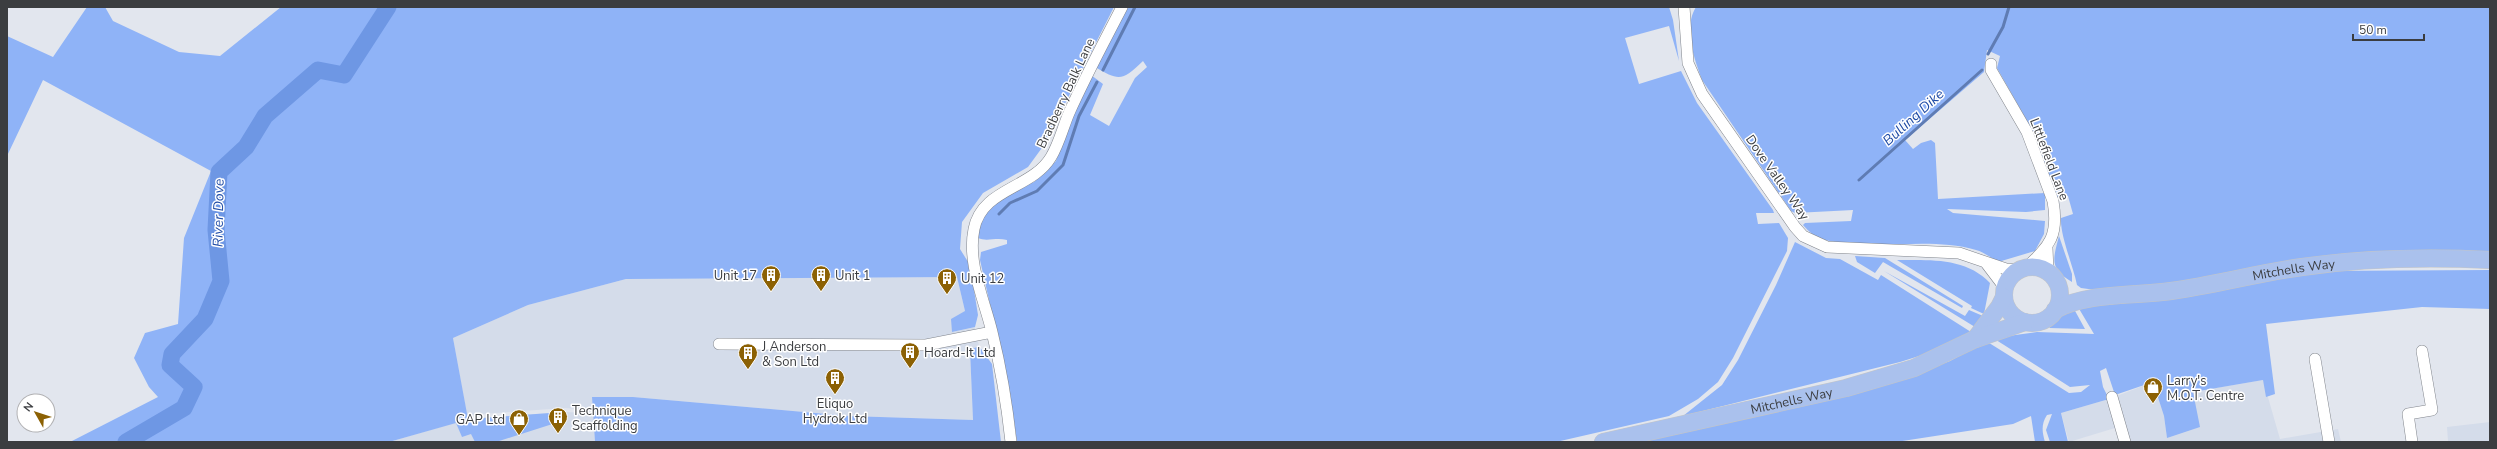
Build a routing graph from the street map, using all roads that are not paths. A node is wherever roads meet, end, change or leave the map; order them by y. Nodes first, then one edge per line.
1 (1122, 7) edge
2 (1684, 7) edge
3 (1991, 64) dead end
4 (2048, 248) junction
5 (2490, 260) edge
6 (1986, 263) junction
7 (2023, 269) junction
8 (2050, 275) junction
9 (2004, 292) junction
10 (2098, 298) junction
11 (2055, 310) junction
12 (2026, 322) junction
13 (992, 332) junction
14 (1973, 340) junction
15 (719, 344) dead end
16 (2422, 351) dead end
17 (2315, 359) dead end
18 (2112, 396) dead end
19 (1011, 442) edge
20 (1603, 442) edge
21 (2125, 442) edge
22 (2329, 442) edge
23 (2412, 442) edge

1 - 13 street, Bradberry Balk Lane
2 - 6 street, Dove Valley Way
3 - 4 street, Littlefield Lane
4 - 7 street
4 - 8 street, Littlefield Lane
5 - 10 main road, Mitchells Way
6 - 7 street, Dove Valley Way
6 - 9 street
7 - 8 main road
7 - 9 main road
8 - 10 main road, Mitchells Way
8 - 11 main road
9 - 12 main road
9 - 14 main road, Mitchells Way
10 - 11 main road, Mitchells Way
11 - 12 main road
12 - 14 main road, Mitchells Way
13 - 15 street
13 - 19 street, Bradberry Balk Lane
14 - 20 main road, Mitchells Way
16 - 23 street
17 - 22 street
18 - 21 street

